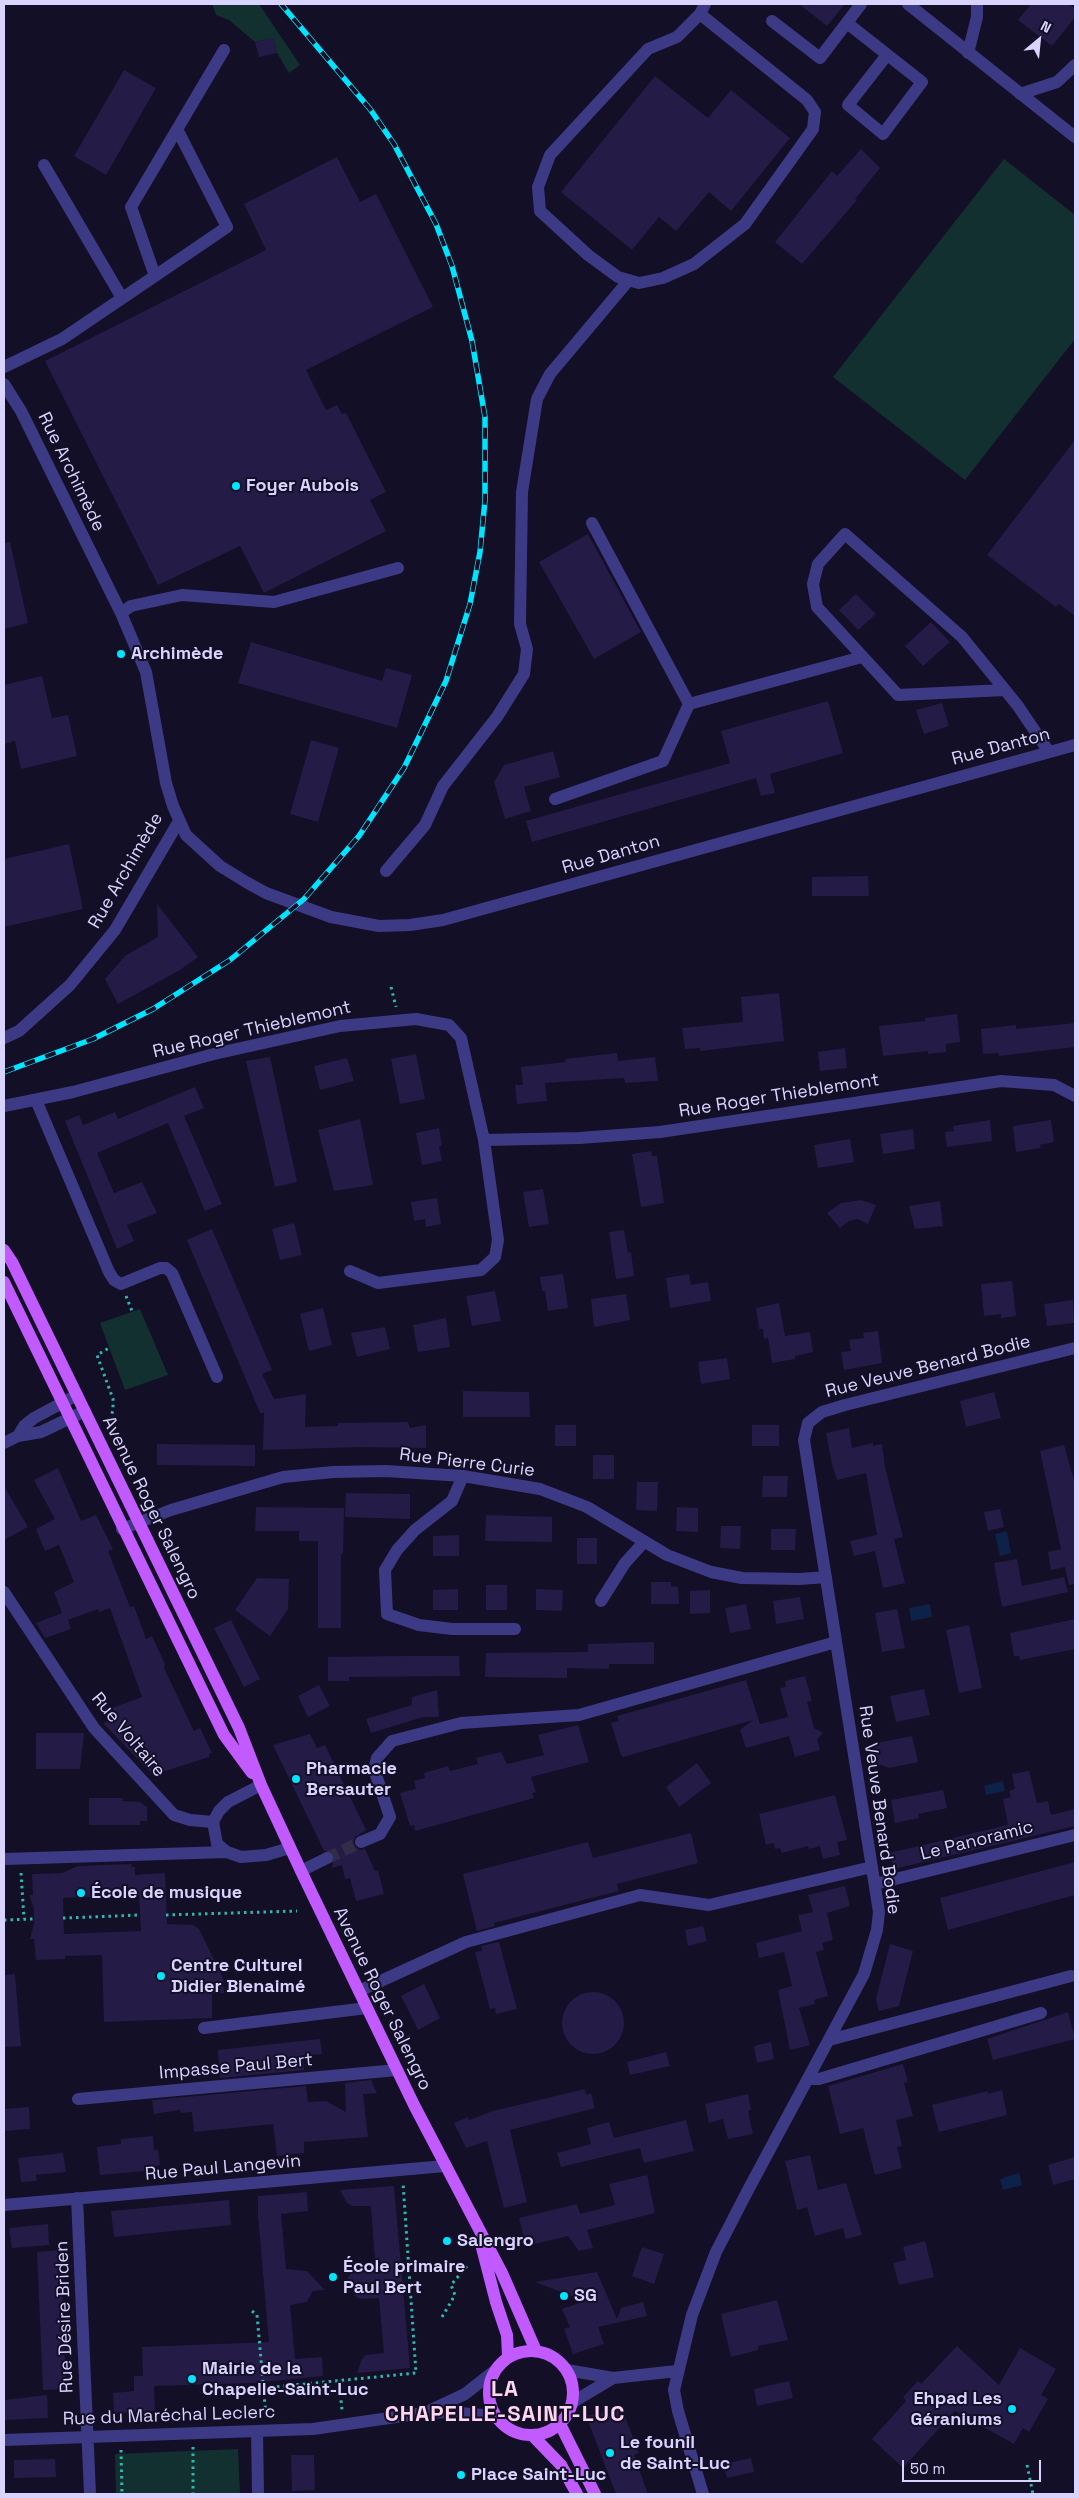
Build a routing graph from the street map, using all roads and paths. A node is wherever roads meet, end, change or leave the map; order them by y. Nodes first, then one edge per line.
1 (861, 4) edge
2 (908, 4) edge
3 (977, 4) edge
4 (703, 9) edge
5 (772, 21) dead end
6 (847, 23) junction
7 (224, 50) dead end
8 (968, 53) junction
9 (887, 55) junction
10 (1074, 68) edge
11 (1020, 94) junction
12 (177, 129) junction
13 (1075, 138) edge
14 (44, 165) dead end
15 (155, 276) junction
16 (629, 280) junction
17 (122, 298) junction
18 (4, 366) edge
19 (4, 384) edge
20 (592, 523) dead end
21 (398, 568) dead end
22 (120, 613) junction
23 (862, 657) junction
24 (1005, 690) junction
25 (689, 704) junction
26 (1075, 745) edge
27 (1049, 752) junction
28 (555, 799) dead end
29 (179, 821) junction
30 (386, 871) dead end
31 (391, 987) dead end
32 (398, 1012) dead end
33 (4, 1038) edge
34 (1075, 1096) edge
35 (36, 1100) junction
36 (4, 1106) edge
37 (484, 1140) junction
38 (4, 1250) edge
39 (350, 1271) dead end
40 (4, 1282) edge
41 (109, 1348) dead end
42 (1075, 1348) edge
43 (217, 1377) dead end
44 (77, 1395) junction
45 (61, 1403) junction
46 (84, 1412) junction
47 (69, 1420) junction
48 (104, 1431) dead end
49 (18, 1436) junction
50 (4, 1443) edge
51 (463, 1476) junction
52 (138, 1522) junction
53 (122, 1529) junction
54 (644, 1542) junction
55 (826, 1577) junction
56 (4, 1592) edge
57 (601, 1601) dead end
58 (515, 1628) dead end
59 (836, 1642) junction
60 (261, 1785) junction
61 (213, 1822) junction
62 (1075, 1834) edge
63 (361, 1842) tunnel mouth
64 (290, 1848) junction
65 (227, 1852) junction
66 (20, 1858) junction
67 (327, 1858) tunnel mouth
68 (4, 1859) edge
69 (872, 1867) junction
70 (301, 1871) junction
71 (882, 1883) junction
72 (297, 1911) dead end
73 (166, 1915) dead end
74 (140, 1916) dead end
75 (63, 1918) dead end
76 (24, 1919) junction
77 (34, 1919) dead end
78 (4, 1920) edge
79 (1071, 1976) dead end
80 (359, 1991) junction
81 (367, 2008) junction
82 (1042, 2013) dead end
83 (204, 2028) dead end
84 (829, 2040) junction
85 (397, 2070) junction
86 (808, 2079) junction
87 (78, 2099) dead end
88 (445, 2166) junction
89 (403, 2178) dead end
90 (77, 2198) junction
91 (4, 2205) edge
92 (477, 2225) junction
93 (467, 2266) dead end
94 (252, 2311) dead end
95 (442, 2317) dead end
96 (536, 2351) junction
97 (508, 2356) junction
98 (567, 2370) junction
99 (677, 2371) junction
100 (493, 2372) junction
101 (612, 2378) junction
102 (338, 2381) junction
103 (264, 2388) junction
104 (573, 2402) junction
105 (424, 2413) junction
106 (342, 2414) dead end
107 (495, 2416) junction
108 (560, 2424) junction
109 (262, 2426) junction
110 (87, 2436) junction
111 (533, 2436) junction
112 (4, 2440) edge
113 (193, 2447) dead end
114 (121, 2450) dead end
115 (1027, 2464) dead end
116 (90, 2494) edge
117 (122, 2494) edge
118 (193, 2494) edge
119 (258, 2494) edge
120 (577, 2494) edge
121 (594, 2494) edge
122 (702, 2494) edge
123 (1033, 2494) edge

1 - 6 street
2 - 8 street
3 - 8 street
4 - 16 street
4 - 16 street
5 - 6 street
6 - 9 street
7 - 12 street
8 - 11 street
9 - 9 street
10 - 11 street
11 - 13 street
12 - 15 street
12 - 15 street
14 - 17 street
15 - 17 street
16 - 30 street
17 - 18 street
19 - 22 street, Rue Archimède
20 - 25 street
21 - 22 street
22 - 29 street, Rue Archimède
23 - 24 street
23 - 24 street
23 - 25 street
24 - 27 street
25 - 28 street
26 - 27 street, Rue Danton
27 - 29 street, Rue Danton
29 - 33 street, Rue Archimède
31 - 32 path
34 - 37 street, Rue Roger Thieblemont
35 - 36 street, Rue Roger Thieblemont
35 - 37 street, Rue Roger Thieblemont
35 - 43 street
37 - 39 street, Rue Roger Thieblemont
38 - 44 main road, Avenue Roger Salengro
40 - 45 main road, Avenue Roger Salengro
41 - 48 path
42 - 55 street, Rue Veuve Benard Bodie
44 - 45 street
44 - 46 main road, Avenue Roger Salengro
45 - 47 main road, Avenue Roger Salengro
45 - 49 street
46 - 47 street
46 - 52 main road, Avenue Roger Salengro
47 - 49 street
47 - 53 main road, Avenue Roger Salengro
49 - 50 street
51 - 52 street, Rue Pierre Curie
51 - 54 street, Rue Pierre Curie
51 - 58 street
52 - 53 street, Rue Pierre Curie
52 - 60 main road, Avenue Roger Salengro
53 - 60 main road, Avenue Roger Salengro
54 - 55 street, Rue Pierre Curie
54 - 57 street
55 - 59 street, Rue Veuve Benard Bodie
56 - 61 street, Rue Voltaire
59 - 63 street
59 - 69 street, Rue Veuve Benard Bodie
60 - 61 street
60 - 64 main road, Avenue Roger Salengro
61 - 65 street
62 - 71 street, Le Panoramic
64 - 65 street
64 - 70 main road, Avenue Roger Salengro
65 - 66 street
66 - 68 street
66 - 76 path
67 - 70 street
69 - 71 street, Rue Veuve Benard Bodie
69 - 80 street
70 - 80 main road, Avenue Roger Salengro
71 - 84 street, Rue Veuve Benard Bodie
72 - 73 path
74 - 75 path
76 - 77 path
76 - 78 path
79 - 84 street
80 - 81 main road, Avenue Roger Salengro
81 - 83 street
81 - 85 main road, Avenue Roger Salengro
82 - 86 street
84 - 86 street, Rue Veuve Benard Bodie
85 - 87 street, Impasse Paul Bert
85 - 88 main road, Avenue Roger Salengro
86 - 99 street, Rue Veuve Benard Bodie
88 - 90 street, Rue Paul Langevin
88 - 92 main road, Avenue Roger Salengro
89 - 102 path
90 - 91 street, Rue Paul Langevin
90 - 110 street, Rue Désire Briden
92 - 96 main road, Avenue Roger Salengro
92 - 97 main road, Avenue Roger Salengro
93 - 95 path
94 - 103 path
96 - 97 main road
96 - 98 main road
97 - 100 main road
98 - 101 street
98 - 104 main road
99 - 101 street
99 - 122 street, Rue Veuve Benard Bodie
100 - 105 street, Rue du Maréchal Leclerc
100 - 107 main road
101 - 104 street
102 - 103 path
102 - 106 path
103 - 109 path
104 - 108 main road
105 - 107 street, Rue du Maréchal Leclerc
105 - 109 street, Rue du Maréchal Leclerc
107 - 111 main road
108 - 111 main road
108 - 121 main road
109 - 110 street, Rue du Maréchal Leclerc
109 - 119 street
110 - 112 street, Rue du Maréchal Leclerc
110 - 116 street, Rue Désire Briden
111 - 120 main road
113 - 118 path
114 - 117 path
115 - 123 path

